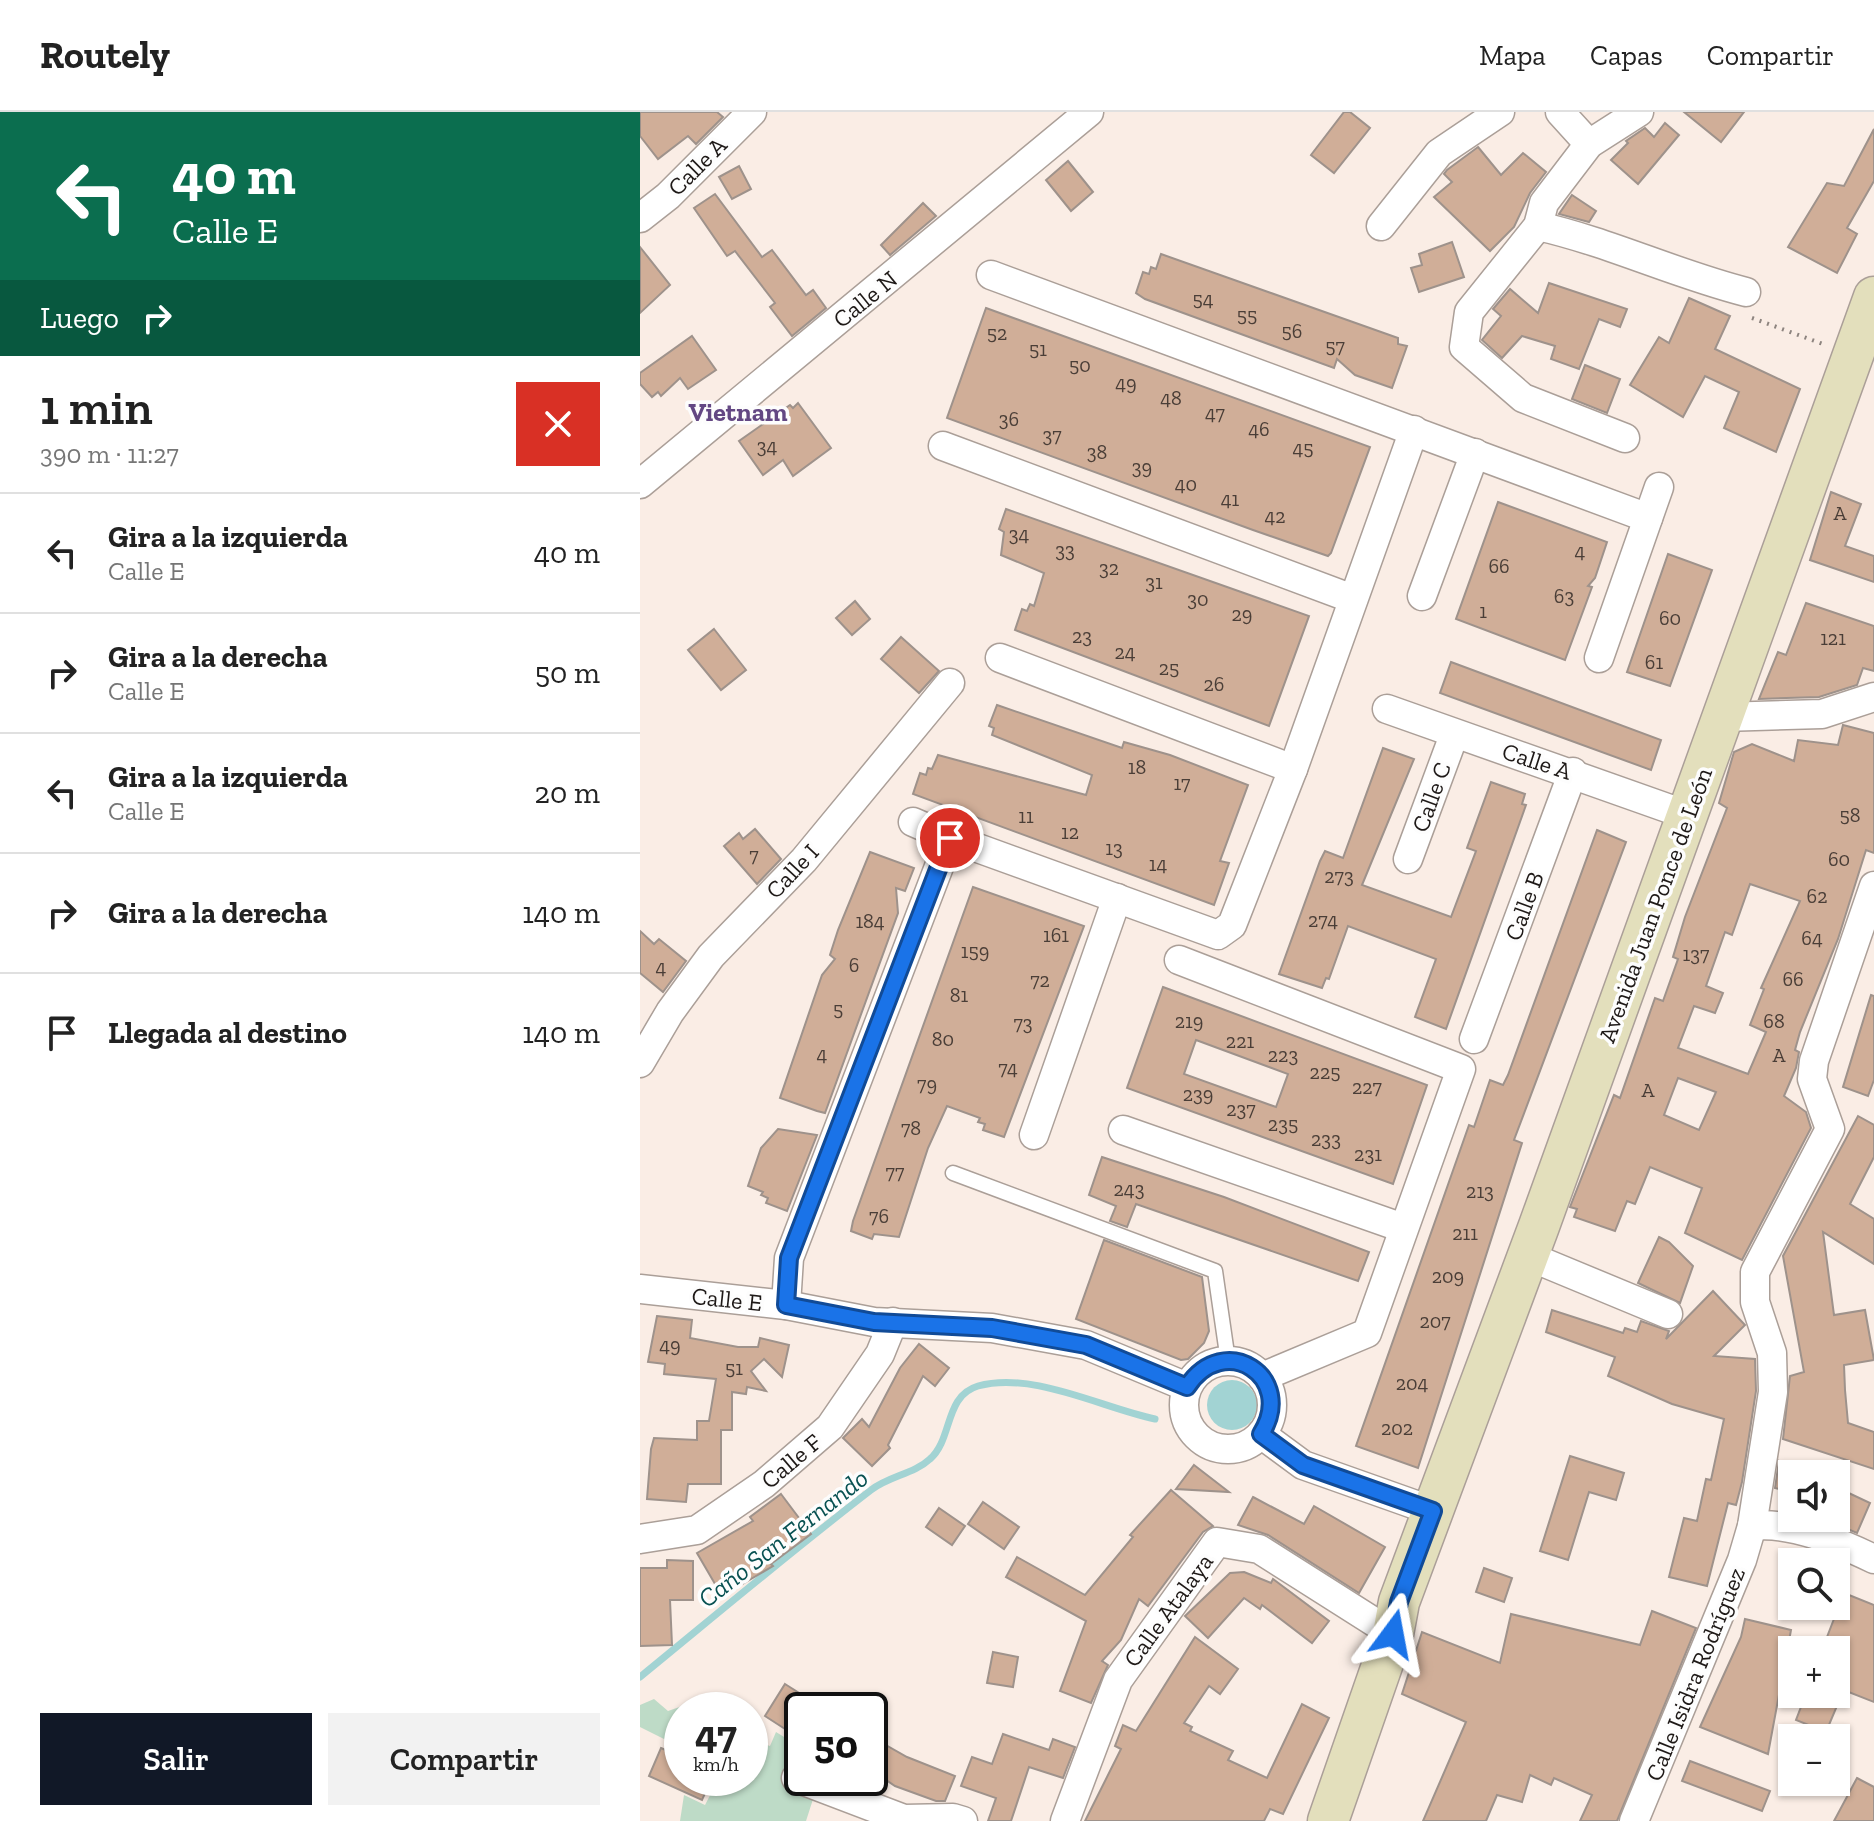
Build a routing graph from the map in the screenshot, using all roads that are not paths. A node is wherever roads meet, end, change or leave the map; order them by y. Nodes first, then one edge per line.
1 (752, 112) edge
2 (1089, 112) edge
3 (1500, 112) edge
4 (1560, 112) edge
5 (1639, 112) edge
6 (1589, 144) junction
7 (640, 218) edge
8 (1381, 226) dead end
9 (1538, 226) junction
10 (991, 275) dead end
11 (1746, 292) road end
12 (1874, 297) edge
13 (1414, 430) junction
14 (1625, 438) dead end
15 (943, 446) dead end
16 (1475, 453) junction
17 (640, 484) edge
18 (1659, 487) dead end
19 (1648, 518) junction
20 (1422, 596) dead end
21 (1353, 599) junction
22 (1000, 658) dead end
23 (1599, 658) dead end
24 (950, 683) dead end
25 (1874, 697) edge
26 (1387, 709) dead end
27 (1722, 717) junction
28 (1454, 735) junction
29 (1293, 769) junction
30 (1573, 772) junction
31 (1687, 815) junction
32 (913, 822) dead end
33 (950, 838) junction
34 (1408, 859) dead end
35 (1874, 886) edge
36 (1117, 898) junction
37 (1179, 960) dead end
38 (1474, 1039) dead end
39 (640, 1063) edge
40 (1123, 1130) dead end
41 (1034, 1135) dead end
42 (953, 1173) dead end
43 (1403, 1228) junction
44 (1528, 1256) junction
45 (640, 1289) edge
46 (786, 1305) junction
47 (1668, 1314) dead end
48 (893, 1322) junction
49 (1228, 1361) junction
50 (1262, 1377) junction
51 (1187, 1387) junction
52 (1261, 1434) junction
53 (1433, 1511) junction
54 (1752, 1526) junction
55 (640, 1539) edge
56 (1874, 1559) edge
57 (1393, 1634) junction
58 (843, 1796) edge
59 (963, 1821) edge
60 (1065, 1821) edge
61 (1328, 1821) edge
62 (1634, 1821) edge

1 - 7 street, Calle A
2 - 17 street, Calle N
3 - 8 street
4 - 6 street
5 - 6 street
6 - 9 street
9 - 11 street
9 - 14 street
10 - 13 street
12 - 27 main road, Avenida Juan Ponce de León
13 - 16 street
13 - 21 street
15 - 21 street
16 - 19 street
16 - 20 street
18 - 19 street
19 - 23 street
21 - 29 street
22 - 29 street
24 - 39 street, Calle I
25 - 27 street
26 - 28 street, Calle A
27 - 31 main road, Avenida Juan Ponce de León
28 - 30 street, Calle A
28 - 34 street, Calle C
29 - 36 street
30 - 31 street, Calle A
30 - 38 street, Calle B
31 - 44 main road, Avenida Juan Ponce de León
32 - 33 street
33 - 36 street
33 - 46 street
35 - 54 street, Calle Isidra Rodríguez
36 - 41 street
37 - 43 street
40 - 43 street
42 - 49 lane
43 - 50 street
44 - 47 street
44 - 53 main road, Avenida Juan Ponce de León
45 - 46 street, Calle E
46 - 48 street, Calle E
48 - 51 street, Calle E
48 - 55 street, Calle F
49 - 50 street
49 - 51 street
50 - 52 street
51 - 52 street
52 - 53 street
53 - 57 main road, Avenida Juan Ponce de León
54 - 56 street
54 - 62 street, Calle Isidra Rodríguez
57 - 60 street, Calle Atalaya
57 - 61 main road, Avenida Juan Ponce de León
58 - 59 street

